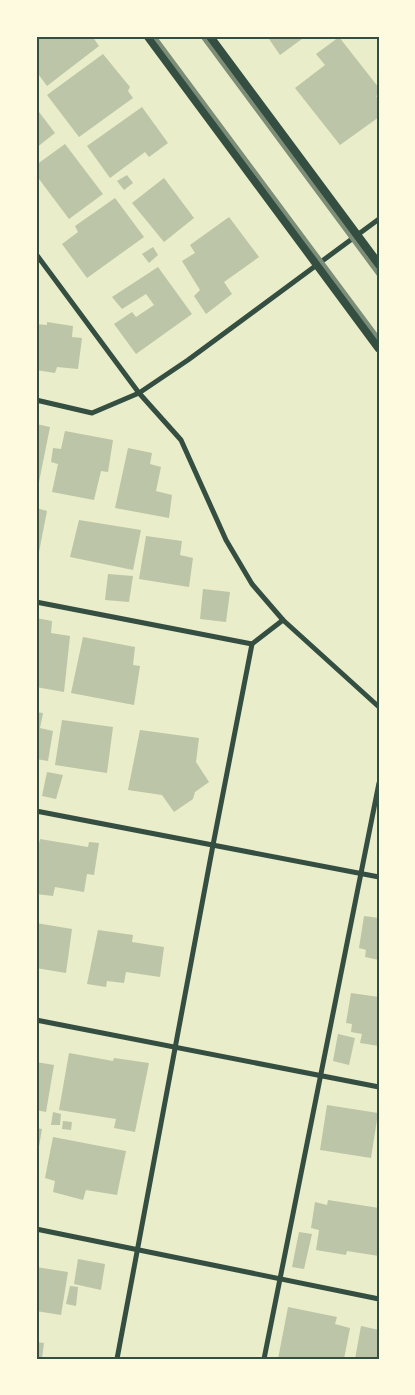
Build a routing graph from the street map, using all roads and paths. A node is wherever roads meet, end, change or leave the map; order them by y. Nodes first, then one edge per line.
1 (148, 36) edge
2 (209, 36) edge
3 (379, 219) edge
4 (357, 235) junction
5 (36, 254) edge
6 (317, 264) junction
7 (379, 265) edge
8 (379, 348) edge
9 (140, 393) junction
10 (36, 400) edge
11 (36, 602) edge
12 (283, 620) junction
13 (252, 644) junction
14 (379, 707) edge
15 (379, 784) edge
16 (36, 811) edge
17 (213, 845) junction
18 (361, 874) junction
19 (379, 877) edge
20 (36, 1020) edge
21 (175, 1047) junction
22 (321, 1076) junction
23 (379, 1087) edge
24 (36, 1228) edge
25 (137, 1249) junction
26 (280, 1279) junction
27 (379, 1299) edge
28 (117, 1359) edge
29 (264, 1359) edge

1 - 6 street
2 - 4 street
3 - 4 street
4 - 6 street
4 - 7 street
5 - 9 street
6 - 8 street
6 - 9 street
9 - 10 street
9 - 12 street
11 - 13 street
12 - 13 street
12 - 14 street
13 - 17 street
15 - 18 street
16 - 17 street
17 - 18 street
17 - 21 street
18 - 19 street
18 - 22 street
20 - 21 street
21 - 22 street
21 - 25 street
22 - 23 street
22 - 26 street
24 - 25 street
25 - 26 street
25 - 28 street
26 - 27 street
26 - 29 street

